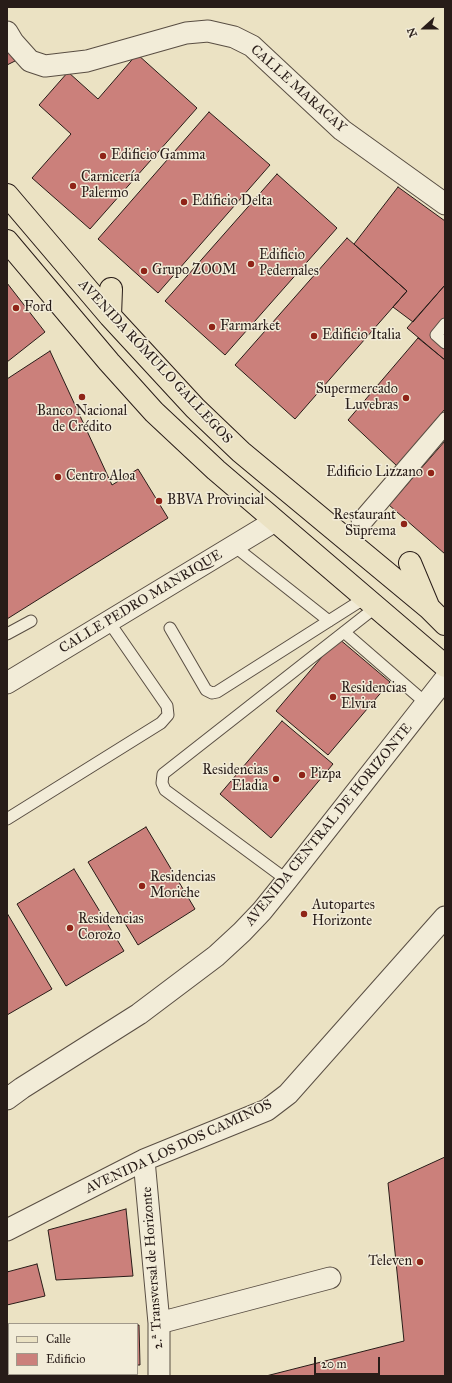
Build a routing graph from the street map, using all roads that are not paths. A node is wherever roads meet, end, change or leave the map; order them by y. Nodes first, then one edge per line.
1 (7, 32) edge
2 (9, 202) edge
3 (445, 204) edge
4 (7, 242) edge
5 (111, 289) dead end
6 (110, 316) junction
7 (445, 324) edge
8 (445, 343) edge
9 (445, 418) edge
10 (445, 430) edge
11 (275, 521) junction
12 (234, 546) junction
13 (410, 562) dead end
14 (370, 602) junction
15 (429, 608) junction
16 (31, 621) dead end
17 (330, 621) junction
18 (109, 622) junction
19 (445, 624) edge
20 (170, 628) dead end
21 (344, 632) junction
22 (7, 634) edge
23 (445, 666) edge
24 (445, 679) edge
25 (7, 683) edge
26 (426, 704) junction
27 (7, 819) edge
28 (287, 880) junction
29 (445, 917) edge
30 (7, 1099) edge
31 (144, 1160) junction
32 (7, 1230) edge
33 (330, 1278) dead end
34 (159, 1323) junction
35 (160, 1376) edge

1 - 3 street, CALLE MARACAY
2 - 6 main road, AVENIDA RÓMULO GALLEGOS
4 - 11 main road
5 - 6 main road
6 - 15 main road, AVENIDA RÓMULO GALLEGOS
7 - 8 lane
9 - 10 lane
11 - 12 street, CALLE PEDRO MANRIQUE
11 - 14 main road
12 - 17 lane
12 - 18 street, CALLE PEDRO MANRIQUE
13 - 15 main road
14 - 17 lane
14 - 21 lane
14 - 23 main road
15 - 19 main road, AVENIDA RÓMULO GALLEGOS
16 - 22 lane
17 - 20 lane
18 - 25 street, CALLE PEDRO MANRIQUE
18 - 27 lane
21 - 26 lane
21 - 28 lane
24 - 26 street, AVENIDA CENTRAL DE HORIZONTE
26 - 28 street, AVENIDA CENTRAL DE HORIZONTE
28 - 30 street, AVENIDA CENTRAL DE HORIZONTE
29 - 31 street, AVENIDA LOS DOS CAMINOS
31 - 32 street, AVENIDA LOS DOS CAMINOS
31 - 34 street, 2.ª Transversal de Horizonte
33 - 34 street
34 - 35 street, 2.ª Transversal de Horizonte

